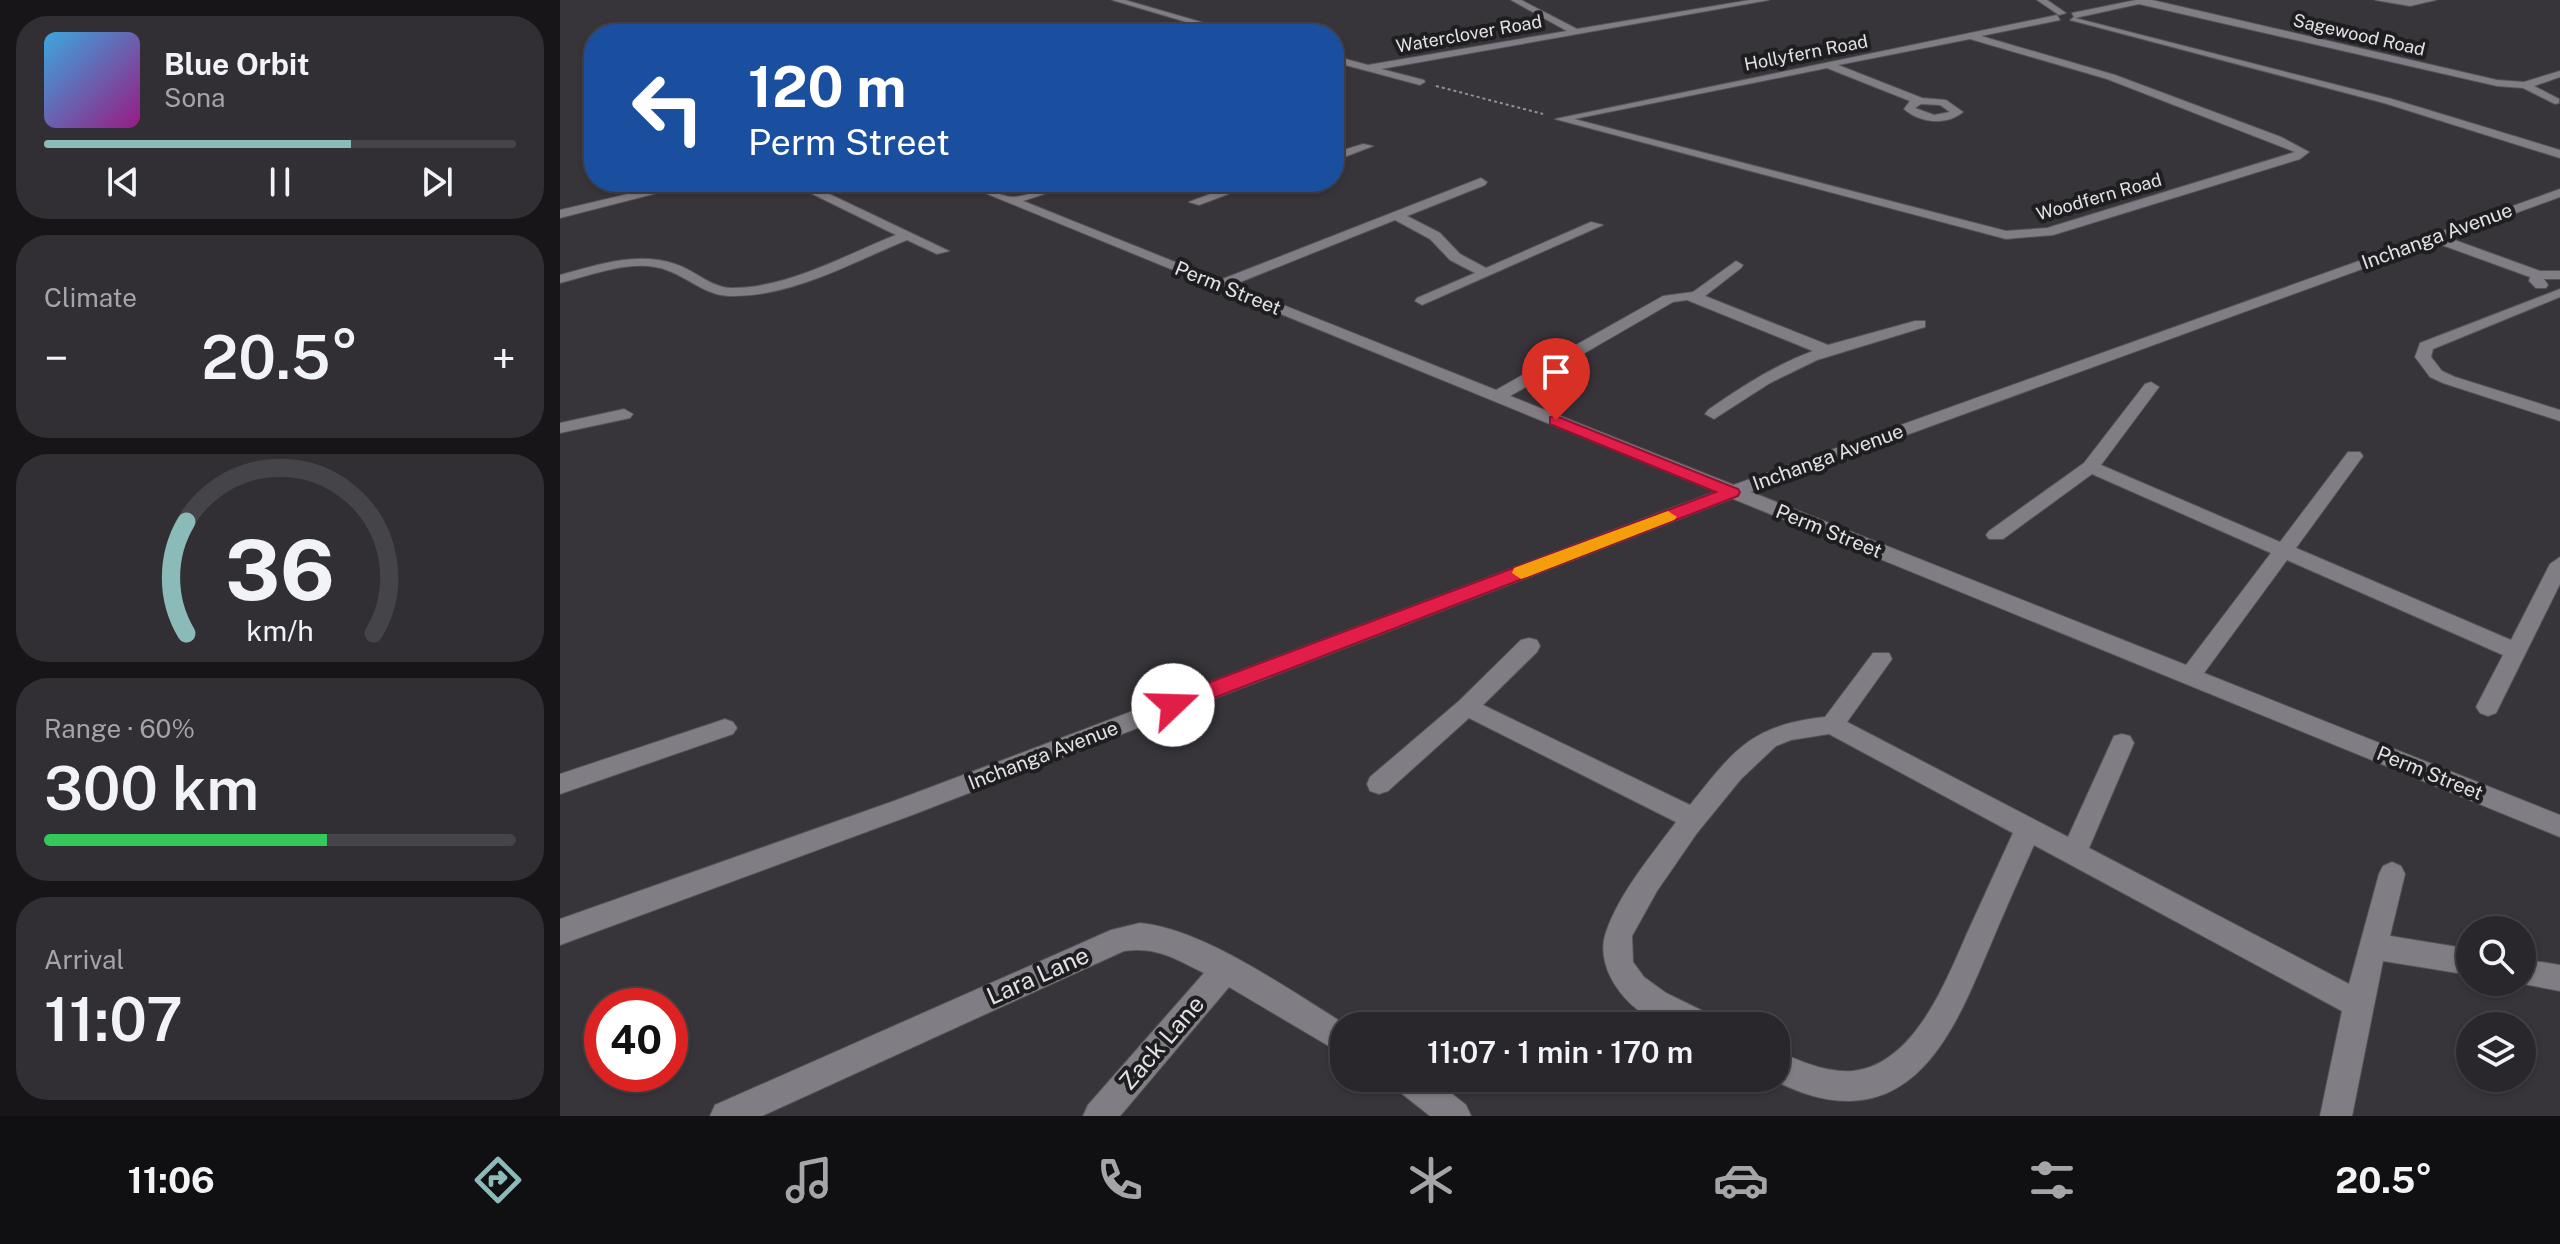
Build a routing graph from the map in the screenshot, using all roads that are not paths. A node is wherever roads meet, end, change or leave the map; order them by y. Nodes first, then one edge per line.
1 (1116, 0) edge
2 (1515, 0) edge
3 (1765, 0) edge
4 (2041, 0) edge
5 (2379, 0) edge
6 (2432, 0) edge
7 (2144, 1) edge
8 (2059, 16) junction
9 (2075, 18) junction
10 (1201, 24) edge
11 (1575, 32) junction
12 (1971, 36) junction
13 (1344, 62) edge
14 (1829, 65) junction
15 (1368, 68) junction
16 (2273, 72) junction
17 (2560, 74) edge
18 (1420, 82) road end
19 (2525, 85) junction
20 (1920, 101) dead end
21 (2388, 101) junction
22 (2555, 101) dead end
23 (2371, 106) junction
24 (1560, 119) joint
25 (2524, 143) junction
26 (1367, 146) dead end
27 (2506, 148) junction
28 (1344, 154) edge
29 (2560, 154) edge
30 (2560, 166) edge
31 (1481, 182) dead end
32 (652, 192) edge
33 (815, 192) edge
34 (989, 192) edge
35 (1041, 192) edge
36 (1224, 192) edge
37 (2560, 193) edge
38 (1011, 201) junction
39 (1195, 202) dead end
40 (560, 214) edge
41 (1395, 215) junction
42 (1596, 225) dead end
43 (907, 235) junction
44 (2433, 237) junction
45 (942, 251) dead end
46 (1736, 265) dead end
47 (1484, 272) junction
48 (2538, 275) junction
49 (2560, 275) edge
50 (560, 279) edge
51 (1220, 285) junction
52 (2559, 293) edge
53 (1695, 297) junction
54 (1422, 301) dead end
55 (1920, 324) dead end
56 (1825, 350) junction
57 (2151, 387) dead end
58 (1497, 396) junction
59 (624, 414) dead end
60 (1714, 414) dead end
61 (2560, 416) edge
62 (560, 428) edge
63 (2354, 456) dead end
64 (2090, 467) junction
65 (1732, 492) junction
66 (1996, 535) dead end
67 (2281, 552) junction
68 (2560, 564) edge
69 (1529, 646) dead end
70 (2517, 652) junction
71 (1881, 659) dead end
72 (2190, 676) junction
73 (1467, 707) junction
74 (2488, 707) dead end
75 (1832, 725) junction
76 (725, 728) dead end
77 (2122, 743) dead end
78 (560, 784) edge
79 (1379, 784) dead end
80 (1695, 820) junction
81 (2560, 826) edge
82 (2027, 831) junction
83 (2073, 854) junction
84 (2392, 874) dead end
85 (560, 932) edge
86 (2373, 946) junction
87 (2456, 960) edge
88 (1226, 969) junction
89 (2536, 974) edge
90 (2560, 978) edge
91 (2358, 1004) junction
92 (1677, 1012) edge
93 (1330, 1032) edge
94 (1790, 1071) edge
95 (1425, 1092) edge
96 (726, 1116) edge
97 (1099, 1116) edge
98 (1455, 1116) edge
99 (2336, 1116) edge

1 - 10 street
2 - 11 street
3 - 11 street, Waterclover Road
4 - 8 street
5 - 6 street
7 - 9 street
7 - 19 street, Sagewood Road
8 - 9 street
8 - 12 street, Hollyfern Road
9 - 16 street
11 - 15 street, Waterclover Road
12 - 14 street, Hollyfern Road
12 - 24 street, Woodfern Road
13 - 15 street
14 - 20 street
14 - 24 street, Hollyfern Road
15 - 18 street
16 - 21 street
16 - 23 street
17 - 19 street, Sagewood Road
19 - 22 street, Sagewood Road
21 - 23 street
21 - 25 street
23 - 27 street
25 - 27 street
25 - 29 street
26 - 28 street
27 - 30 street
31 - 41 street
32 - 40 street
33 - 43 street
34 - 38 street, Perm Street
35 - 38 street
36 - 39 street
37 - 44 street, Inchanga Avenue
38 - 51 street, Perm Street
41 - 47 street
41 - 51 street
42 - 47 street
43 - 45 street
43 - 50 street
44 - 48 street
44 - 65 street, Inchanga Avenue
46 - 53 street
47 - 54 street
48 - 49 street
48 - 52 street
51 - 58 street, Perm Street
52 - 61 street
53 - 56 street
53 - 58 street
55 - 56 street
56 - 60 street
57 - 64 street
58 - 65 street, Perm Street
59 - 62 street
63 - 67 street
64 - 66 street
64 - 67 street
65 - 72 street, Perm Street
65 - 85 street, Inchanga Avenue
67 - 70 street
67 - 72 street
68 - 70 street
69 - 73 street
70 - 74 street
71 - 75 street
72 - 81 street, Perm Street
73 - 79 street
73 - 80 street
75 - 80 street
75 - 82 street
76 - 78 street
77 - 83 street
80 - 92 street
82 - 83 street
82 - 94 street
83 - 91 street
84 - 86 street
86 - 87 street
86 - 91 street
88 - 93 street, Lara Lane
88 - 96 street, Lara Lane
88 - 97 street, Zack Lane
89 - 90 street
91 - 99 street
95 - 98 street

